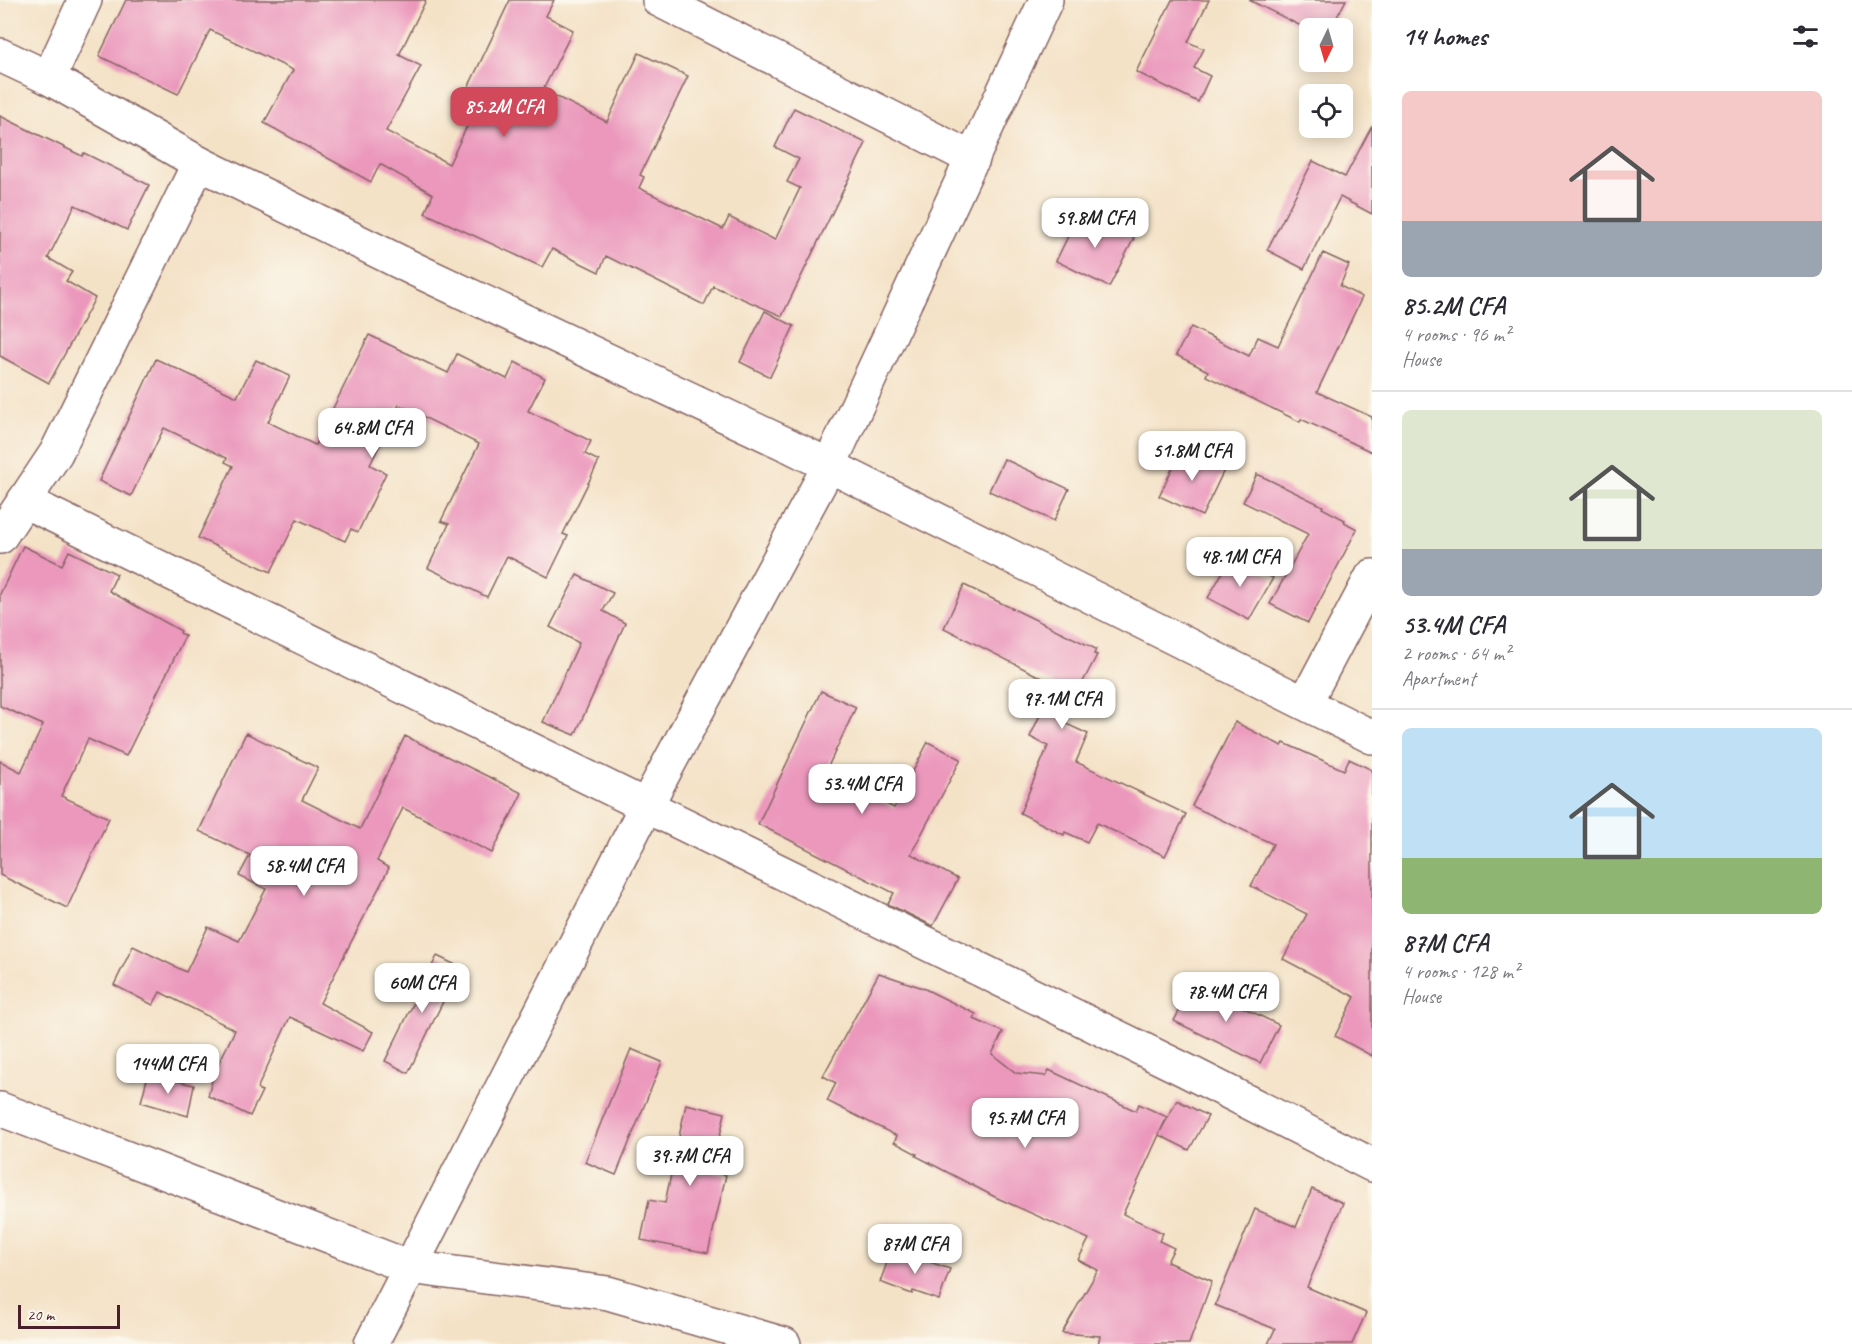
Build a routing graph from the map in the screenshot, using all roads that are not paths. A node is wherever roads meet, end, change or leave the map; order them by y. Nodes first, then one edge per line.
1 (85, 0) edge
2 (659, 0) edge
3 (1046, 0) edge
4 (0, 55) edge
5 (49, 78) junction
6 (973, 159) junction
7 (199, 163) junction
8 (830, 466) junction
9 (24, 501) junction
10 (0, 537) edge
11 (1372, 576) edge
12 (1307, 699) dead end
13 (1372, 737) edge
14 (646, 806) junction
15 (0, 1109) edge
16 (1372, 1165) edge
17 (409, 1267) junction
18 (371, 1344) edge
19 (784, 1344) edge

1 - 5 street
2 - 6 street
3 - 6 street
4 - 5 street
5 - 7 street
6 - 8 street
7 - 8 street
7 - 9 street
8 - 13 street
8 - 14 street
9 - 10 street
9 - 14 street
11 - 12 street
14 - 16 street
14 - 17 street
15 - 17 street
17 - 18 street
17 - 19 street

